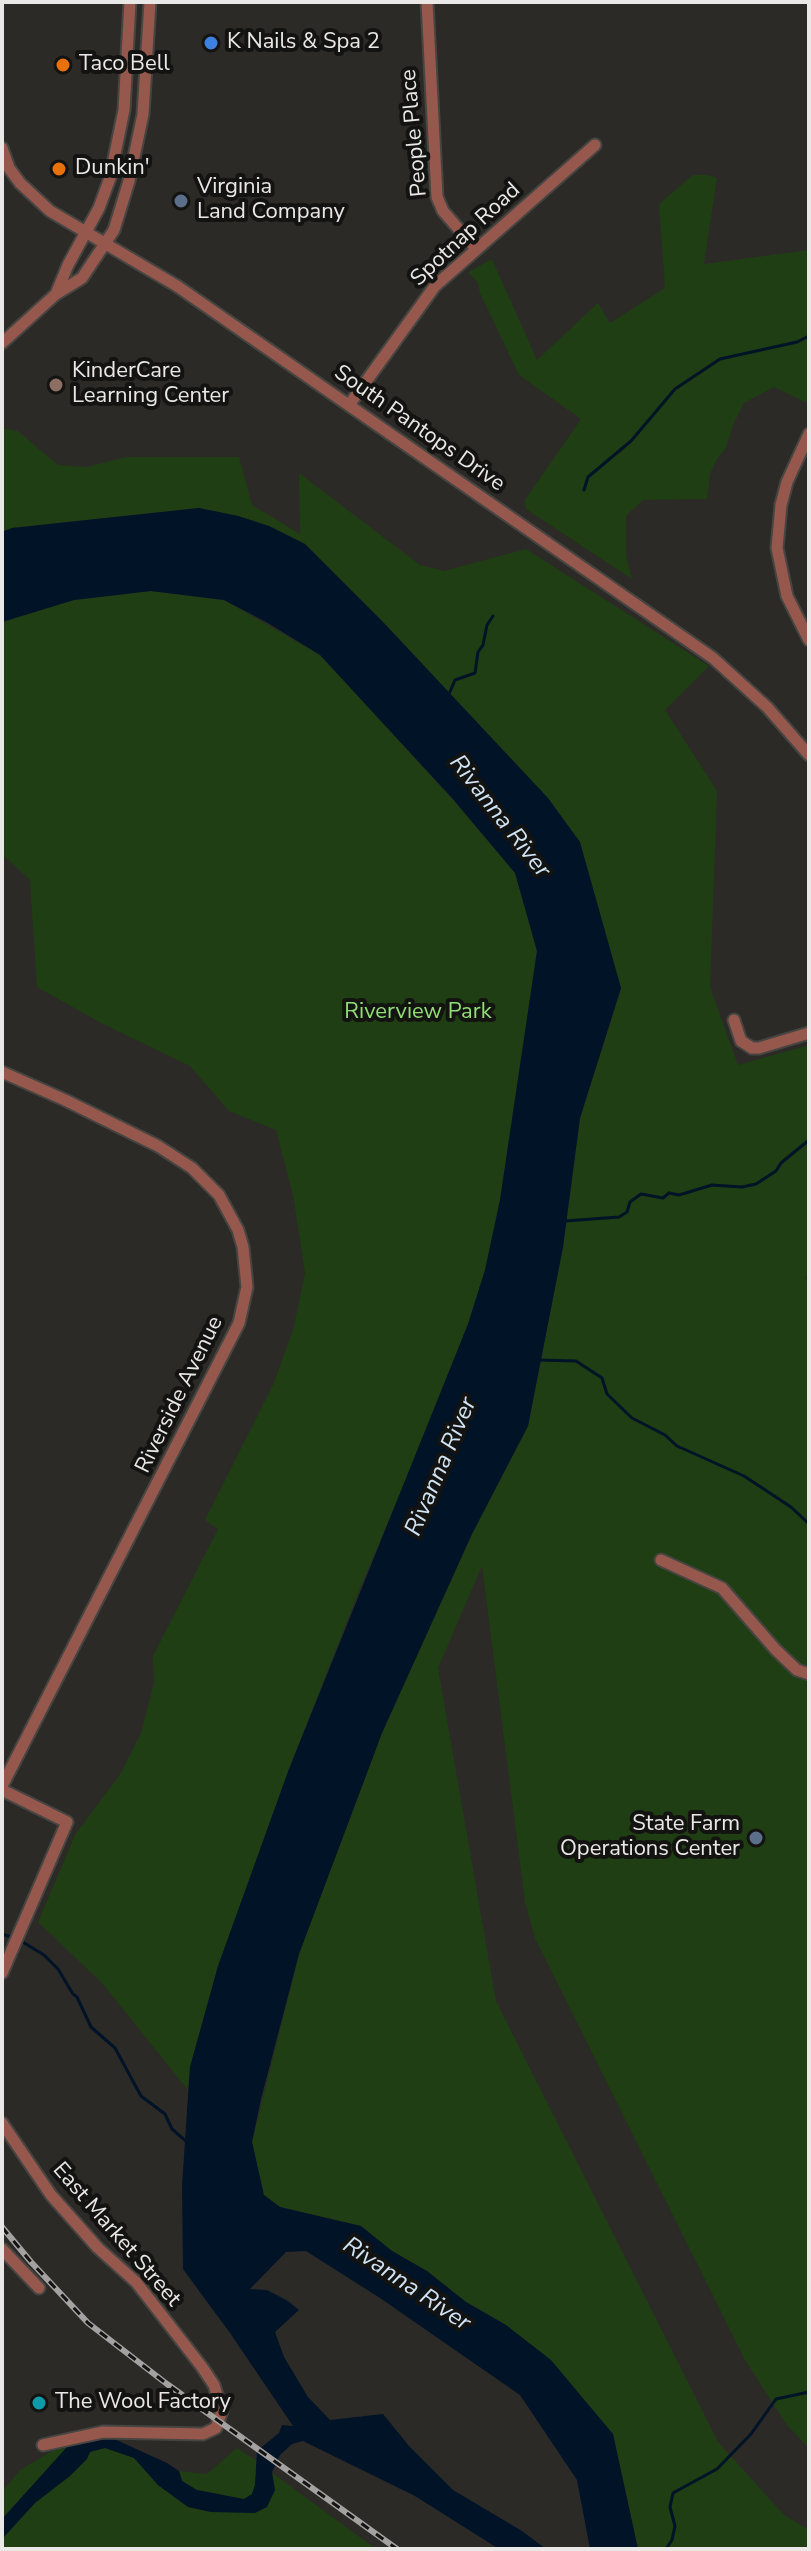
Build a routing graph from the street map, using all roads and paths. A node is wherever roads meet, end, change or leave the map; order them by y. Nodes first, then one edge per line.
1 (130, 2) edge
2 (150, 2) edge
3 (427, 2) edge
4 (595, 145) dead end
5 (2, 148) edge
6 (87, 233) junction
7 (106, 245) junction
8 (476, 249) junction
9 (56, 294) junction
10 (2, 343) edge
11 (349, 405) junction
12 (809, 434) edge
13 (809, 640) edge
14 (809, 755) edge
15 (734, 1020) dead end
16 (809, 1033) edge
17 (2, 1072) edge
18 (661, 1560) dead end
19 (809, 1674) edge
20 (2, 1788) edge
21 (2, 1973) edge
22 (2, 2123) edge
23 (2, 2249) edge
24 (39, 2288) dead end
25 (43, 2445) dead end

1 - 6 street
2 - 7 street
3 - 8 street, People Place
4 - 8 street, Spotnap Road
5 - 6 street, South Pantops Drive
6 - 7 street, South Pantops Drive
6 - 9 street
7 - 9 street
7 - 11 street, South Pantops Drive
8 - 11 street, Spotnap Road
9 - 10 street
11 - 14 street, South Pantops Drive
12 - 13 street
15 - 16 street
17 - 20 street, Riverside Avenue
18 - 19 street
20 - 21 street
22 - 25 street, East Market Street
23 - 24 street

